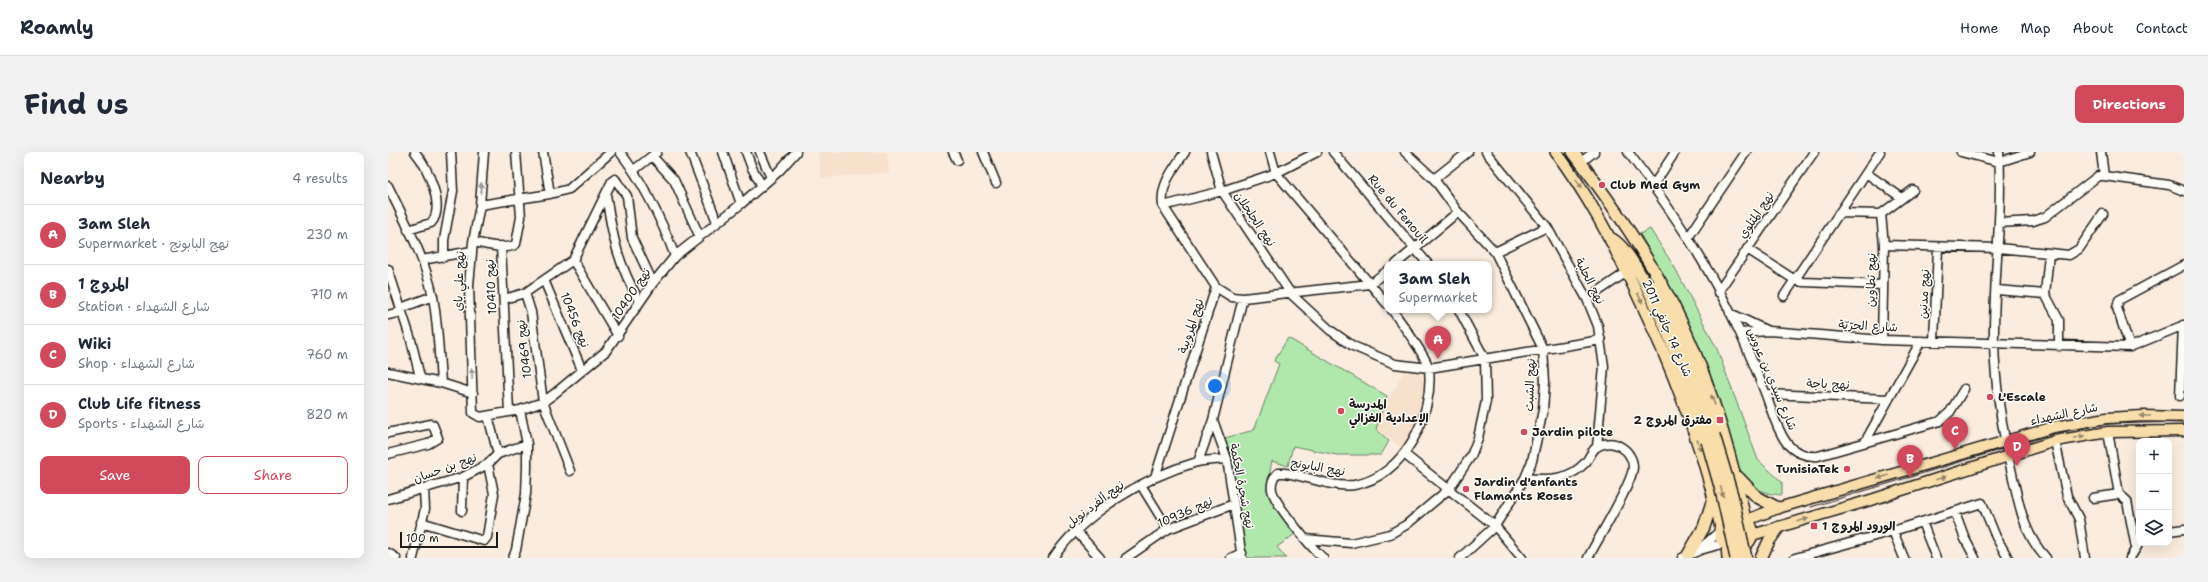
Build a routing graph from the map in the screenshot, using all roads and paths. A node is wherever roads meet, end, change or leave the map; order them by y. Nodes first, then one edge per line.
1 (415, 152) edge
2 (451, 152) edge
3 (484, 152) edge
4 (516, 152) edge
5 (543, 152) edge
6 (611, 152) edge
7 (620, 152) edge
8 (690, 152) edge
9 (723, 152) edge
10 (746, 152) edge
11 (760, 152) edge
12 (796, 152) edge
13 (953, 152) edge
14 (983, 152) edge
15 (1185, 152) edge
16 (1211, 152) edge
17 (1270, 152) edge
18 (1317, 152) edge
19 (1333, 152) edge
20 (1405, 152) edge
21 (1468, 152) edge
22 (1486, 152) edge
23 (1556, 152) edge
24 (1573, 152) edge
25 (1594, 152) edge
26 (1628, 152) edge
27 (1675, 152) edge
28 (1746, 152) edge
29 (1814, 152) edge
30 (1880, 152) edge
31 (1961, 152) edge
32 (1999, 152) edge
33 (2030, 152) edge
34 (2101, 152) edge
35 (655, 154) edge
36 (957, 160) dead end
37 (1581, 162) junction
38 (2000, 162) junction
39 (634, 170) junction
40 (1276, 173) junction
41 (1866, 173) junction
42 (2104, 176) junction
43 (771, 178) junction
44 (1434, 179) junction
45 (996, 183) dead end
46 (388, 186) edge
47 (762, 186) junction
48 (1653, 186) junction
49 (1912, 190) dead end
50 (1222, 191) junction
51 (2184, 191) edge
52 (550, 194) junction
53 (606, 194) junction
54 (519, 198) junction
55 (1902, 198) junction
56 (741, 204) junction
57 (480, 205) junction
58 (1164, 206) junction
59 (1458, 212) junction
60 (1839, 213) junction
61 (1881, 214) junction
62 (2103, 214) dead end
63 (717, 222) junction
64 (1999, 223) junction
65 (1547, 227) junction
66 (1627, 229) junction
67 (408, 230) junction
68 (699, 236) junction
69 (1610, 238) junction
70 (1688, 238) junction
71 (473, 242) junction
72 (1884, 245) junction
73 (501, 246) junction
74 (1938, 248) junction
75 (1998, 248) junction
76 (1416, 249) junction
77 (1747, 249) junction
78 (472, 252) junction
79 (1495, 252) junction
80 (2049, 254) junction
81 (675, 256) junction
82 (444, 257) junction
83 (422, 260) junction
84 (573, 260) junction
85 (1400, 261) edge
86 (1426, 261) edge
87 (2184, 265) edge
88 (388, 269) edge
89 (1627, 272) junction
90 (1384, 273) edge
91 (544, 280) junction
92 (1795, 280) junction
93 (652, 283) junction
94 (1370, 284) junction
95 (1883, 285) junction
96 (1216, 287) junction
97 (1997, 290) junction
98 (1718, 292) junction
99 (525, 293) junction
100 (1291, 294) junction
101 (2046, 294) junction
102 (433, 296) junction
103 (1784, 296) dead end
104 (1243, 298) junction
105 (504, 299) junction
106 (1587, 299) junction
107 (1384, 300) edge
108 (640, 302) junction
109 (401, 310) junction
110 (1394, 313) edge
111 (1461, 313) edge
112 (1730, 313) junction
113 (388, 315) edge
114 (2184, 325) edge
115 (1769, 331) junction
116 (1740, 333) junction
117 (618, 336) junction
118 (1601, 340) junction
119 (1882, 340) junction
120 (1922, 341) junction
121 (1934, 341) junction
122 (1994, 343) junction
123 (2059, 346) junction
124 (2130, 347) junction
125 (1544, 350) junction
126 (1485, 359) junction
127 (1429, 368) junction
128 (582, 370) junction
129 (388, 372) edge
130 (420, 377) junction
131 (441, 382) junction
132 (1964, 389) dead end
133 (473, 393) junction
134 (1766, 394) junction
135 (2180, 396) dead end
136 (1889, 399) junction
137 (543, 402) junction
138 (520, 410) junction
139 (473, 412) joint
140 (509, 412) junction
141 (488, 416) junction
142 (2184, 417) edge
143 (1213, 420) junction
144 (2184, 431) edge
145 (2108, 432) junction
146 (388, 434) edge
147 (1711, 438) junction
148 (2005, 441) junction
149 (2055, 441) junction
150 (1865, 442) junction
151 (527, 444) junction
152 (1597, 447) junction
153 (388, 454) edge
154 (498, 454) junction
155 (1404, 454) junction
156 (2008, 456) junction
157 (1227, 459) junction
158 (1198, 462) junction
159 (488, 464) junction
160 (570, 471) dead end
161 (1735, 473) junction
162 (463, 477) junction
163 (1155, 477) junction
164 (1525, 478) junction
165 (1141, 485) junction
166 (424, 489) junction
167 (1449, 489) junction
168 (2119, 494) junction
169 (1714, 497) junction
170 (2093, 498) dead end
171 (388, 499) edge
172 (1234, 504) junction
173 (1778, 508) junction
174 (462, 511) dead end
175 (1955, 512) junction
176 (1746, 519) junction
177 (421, 522) junction
178 (1922, 522) junction
179 (1495, 526) junction
180 (1780, 527) junction
181 (1168, 529) junction
182 (2184, 529) edge
183 (1721, 530) junction
184 (1076, 531) junction
185 (1893, 531) junction
186 (2172, 531) edge
187 (1752, 536) junction
188 (2136, 538) edge
189 (1305, 539) junction
190 (1726, 544) junction
191 (2138, 546) edge
192 (388, 553) edge
193 (1136, 555) edge
194 (1688, 555) edge
195 (1242, 556) edge
196 (396, 558) edge
197 (413, 558) edge
198 (513, 558) edge
199 (1052, 558) edge
200 (1100, 558) edge
201 (1126, 558) edge
202 (1231, 558) edge
203 (1323, 558) edge
204 (1460, 558) edge
205 (1522, 558) edge
206 (1588, 558) edge
207 (1728, 558) edge
208 (1736, 558) edge
209 (1746, 558) edge
210 (1756, 558) edge
211 (1761, 558) edge
212 (1795, 558) edge
213 (1904, 558) edge
214 (1936, 558) edge
215 (1975, 558) edge
216 (2008, 558) edge
217 (2046, 558) edge
218 (2085, 558) edge
219 (2130, 558) edge

1 - 67 street
2 - 82 street
57 -> 3 street, نهج علي باي
4 - 54 street, نهج 10410
5 - 52 street
6 - 52 street
7 - 39 street
8 - 63 street
9 - 56 street
10 - 47 street
11 - 43 street
12 - 43 street, نهج 10400
13 - 36 street
14 - 45 street
15 - 58 street
16 - 50 street, نهج الجلجلان
17 - 40 street
18 - 40 street
19 - 76 street, Rue du Fenouil
20 - 44 street
21 - 44 street
22 - 65 street, نهج الحلبة
23 -> 69 highway, شارع 14 جانفي 2011
24 - 37 highway, شارع 14 جانفي 2011
25 - 37 street
26 - 48 street, شارع سيدي بن عروس
27 - 48 street
28 - 70 street
29 - 77 street, نهج المتلوي
30 - 41 street
31 - 38 street
32 - 38 street
33 - 38 street
34 - 42 street
35 - 39 street
35 - 68 street
37 - 66 highway, شارع 14 جانفي 2011
38 - 64 street
39 - 81 street
40 - 50 street
40 - 94 street
41 - 55 street
41 - 60 street
42 - 51 street
42 - 64 street
43 - 47 street, نهج 10400
44 - 59 street
46 - 67 street
47 - 56 street, نهج 10400
48 - 70 street, شارع سيدي بن عروس
49 - 55 street
50 - 58 street
50 - 100 street, نهج الجلجلان
52 - 54 street
53 - 84 street
53 - 93 street
53 - 108 street
54 - 57 street
54 - 73 street, نهج 10410
55 - 61 street
56 - 63 street, نهج 10400
57 - 71 street, نهج علي باي
58 - 96 street
59 - 76 street
59 - 79 street, نهج الشبت
60 - 61 street
60 - 92 street
61 - 72 street, نهج تطاوين
62 - 80 street
63 - 68 street, نهج 10400
64 - 75 street
65 - 79 street
65 - 106 street, نهج الحلبة
66 - 147 highway
161 -> 66 highway, شارع 14 جانفي 2011
67 - 83 street
68 - 81 street, نهج 10400
69 - 89 highway, شارع 14 جانفي 2011
69 - 147 highway
70 - 98 street, شارع سيدي بن عروس
71 - 73 street
71 - 78 street, نهج علي باي
72 - 74 street
72 - 95 street, نهج تطاوين
73 - 105 street, نهج 10410
74 - 75 street
74 - 121 street, نهج مدنين
75 - 80 street
75 - 97 street
76 - 85 street
76 - 86 street, Rue du Fenouil
77 - 92 street
77 - 98 street, نهج المتلوي
78 - 82 street
133 -> 78 street, نهج علي باي
79 - 125 street, نهج الشبت
80 - 101 street
81 - 93 street, نهج 10400
82 - 83 street
83 - 102 street
84 - 91 street
84 - 117 street
87 - 124 street
88 - 109 street
89 - 106 street
89 -> 169 highway, شارع 14 جانفي 2011
90 - 94 street
91 - 99 street
91 - 128 street, نهج 10456
92 - 95 street
92 - 103 street
93 - 108 street, نهج 10400
94 - 100 street
94 - 107 street
95 - 119 street, نهج تطاوين
96 - 104 street
96 - 163 street, نهج المروبية
97 - 101 street
97 - 122 street
98 - 112 street, شارع سيدي بن عروس
99 - 105 street
99 - 137 street, نهج 10469
100 - 104 street
100 - 127 street, نهج الجلجلان
101 - 123 street
102 - 109 street
102 - 131 street
104 - 143 street
105 - 140 street, نهج 10410
106 - 118 street, نهج الحلبة
108 - 117 street, نهج 10400
109 - 113 street
109 - 130 street
110 - 127 street
111 - 126 street
112 - 115 street
112 - 116 street, شارع سيدي بن عروس
114 - 124 street
114 - 135 street
115 - 116 street, شارع الحرّيّة
115 - 119 street, شارع الحرّيّة
116 - 134 street, شارع سيدي بن عروس
117 - 128 street, نهج 10400
118 - 125 street, نهج الجلجلان
118 - 152 street, نهج الحلبة
119 - 120 street, شارع الحرّيّة
120 - 121 street, شارع الحرّيّة
120 - 136 street
121 - 122 street, شارع الحرّيّة
122 - 123 street, شارع الحرّيّة
122 - 148 street
123 - 124 street, شارع الحرّيّة
125 - 126 street, نهج الجلجلان
125 - 164 street, نهج الشبت
126 - 127 street, نهج الجلجلان
126 - 167 street
127 - 155 street, نهج البابونج
128 - 137 street, نهج 10400
129 - 130 street
130 - 131 street
131 - 133 street
132 - 150 street, شارع سيدي بن عروس
133 - 139 street, نهج علي باي
134 - 136 street, نهج باجة
134 - 150 street, شارع سيدي بن عروس
136 - 150 street
137 - 138 street, نهج 10400
137 - 160 street, نهج 10469
138 - 140 street, نهج 10400
138 - 151 street
139 - 141 street, نهج 10400
140 - 141 street, نهج 10400
141 - 154 street
142 -> 148 main road, شارع الشهداء
143 - 157 street, نهج شجرة الحكمة
143 - 158 street
144 - 145 main road, شارع الشهداء
149 -> 145 main road, شارع الشهداء
145 - 168 street
146 - 153 street
147 -> 208 highway, bridge
147 - 209 highway, bridge
148 - 156 street
148 -> 173 main road, شارع الشهداء
149 - 156 main road, شارع الشهداء
149 - 218 street
151 - 154 street, نهج بن حسان
151 - 198 street
152 - 164 street
152 - 206 street
154 - 159 street, نهج بن حسان
155 - 167 street
155 - 189 street, نهج البابونج
180 -> 156 main road, شارع الشهداء
156 - 217 street
157 - 158 street, نهج ألفرد نوبل
157 - 172 street, نهج شجرة الحكمة
158 - 163 street, نهج ألفرد نوبل
159 - 162 street, نهج بن حسان
159 - 177 street
161 - 173 highway
161 - 176 highway, شارع 14 جانفي 2011
162 - 166 street, نهج بن حسان
162 - 174 street
163 - 165 street, نهج ألفرد نوبل
164 - 179 street, نهج الشبت
165 - 181 street
165 - 184 street, نهج ألفرد نوبل
166 - 171 street, نهج بن حسان
166 - 177 street
167 - 179 street
167 - 189 street
168 - 170 street
168 - 188 street
169 - 183 highway, شارع 14 جانفي 2011
169 - 194 highway
172 - 181 street, نهج 10936
172 - 195 street, نهج شجرة الحكمة
173 - 176 main road, شارع الشهداء
175 - 178 street
175 - 215 street
175 - 216 street
176 - 183 highway
176 - 187 highway
177 - 197 street
178 - 185 street
178 - 214 street
179 - 204 street, نهج الشبت
179 - 205 street
180 - 187 main road, شارع الشهداء
180 - 211 highway
181 - 193 street, نهج 10936
182 - 186 street
183 - 190 highway
183 - 194 street
184 - 199 street, نهج ألفرد نوبل
184 - 200 street
185 - 212 street
185 - 213 street
187 - 190 highway
187 - 210 highway
189 - 203 street
190 - 194 street
190 - 207 highway
191 - 219 street
192 - 196 street
193 - 201 street, نهج 10936
195 - 202 street

